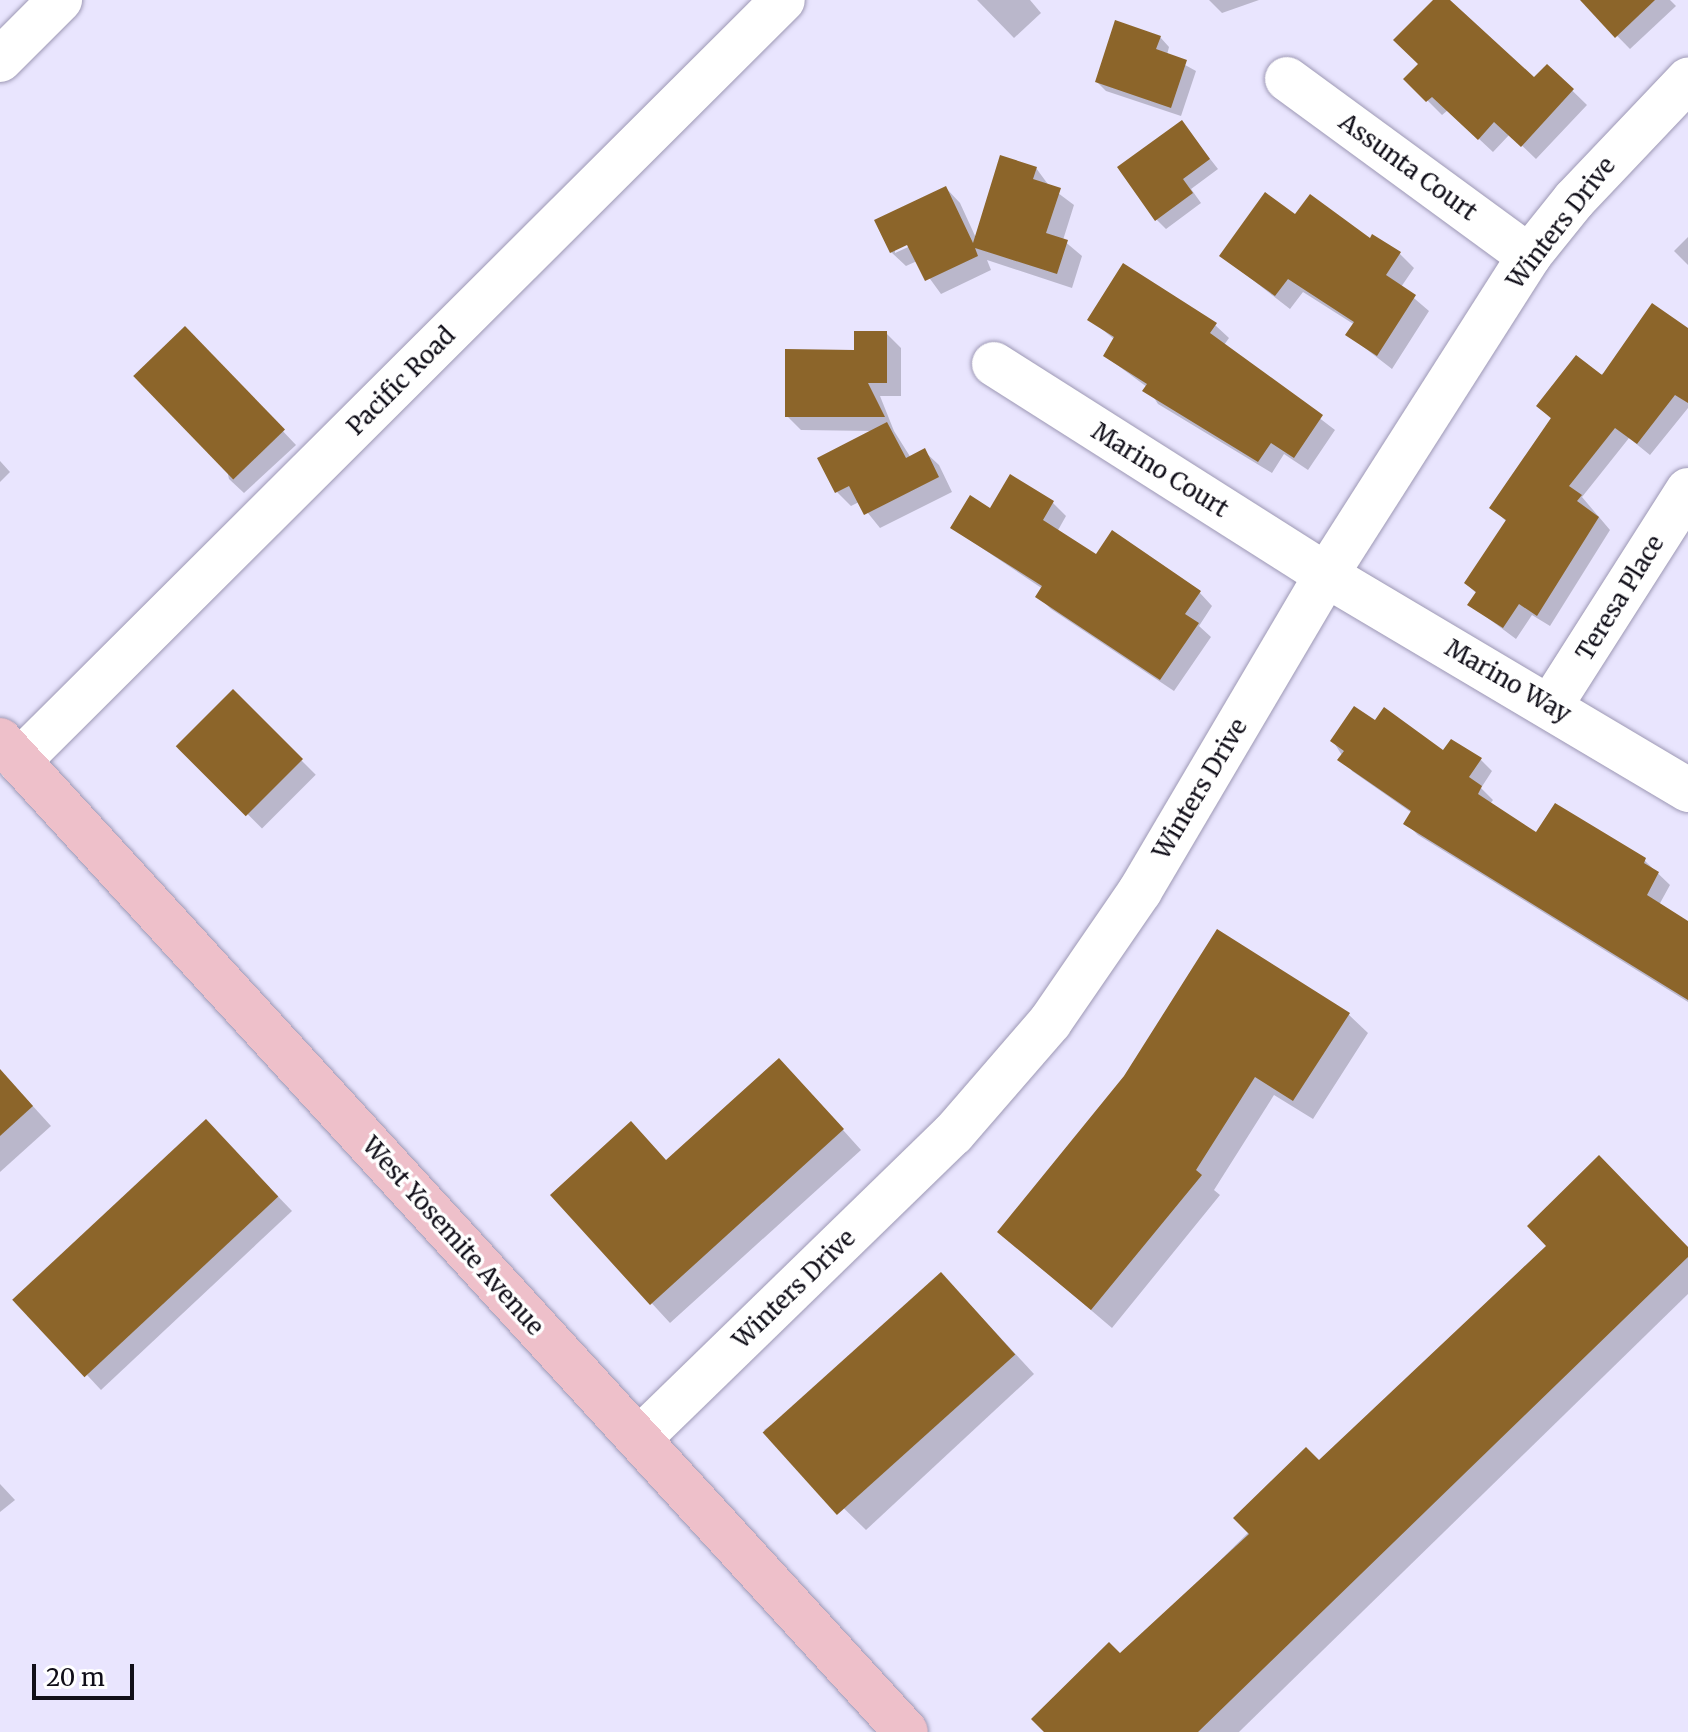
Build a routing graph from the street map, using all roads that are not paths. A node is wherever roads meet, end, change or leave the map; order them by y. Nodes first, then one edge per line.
1 (60, 0) edge
2 (783, 0) edge
3 (0, 60) edge
4 (1287, 79) dead end
5 (1688, 80) edge
6 (1529, 256) junction
7 (994, 364) dead end
8 (1688, 490) edge
9 (1326, 575) junction
10 (1551, 705) junction
11 (10, 750) edge
12 (1688, 790) edge
13 (639, 1439) junction
14 (906, 1732) edge

1 - 3 street
2 - 11 street, Pacific Road
4 - 6 street, Assunta Court
5 - 6 street, Winters Drive
6 - 9 street, Winters Drive
7 - 9 street, Marino Court
8 - 10 street, Teresa Place
9 - 10 street, Marino Way
9 - 13 street, Winters Drive
10 - 12 street, Marino Way
11 - 13 main road, West Yosemite Avenue
13 - 14 main road, West Yosemite Avenue

